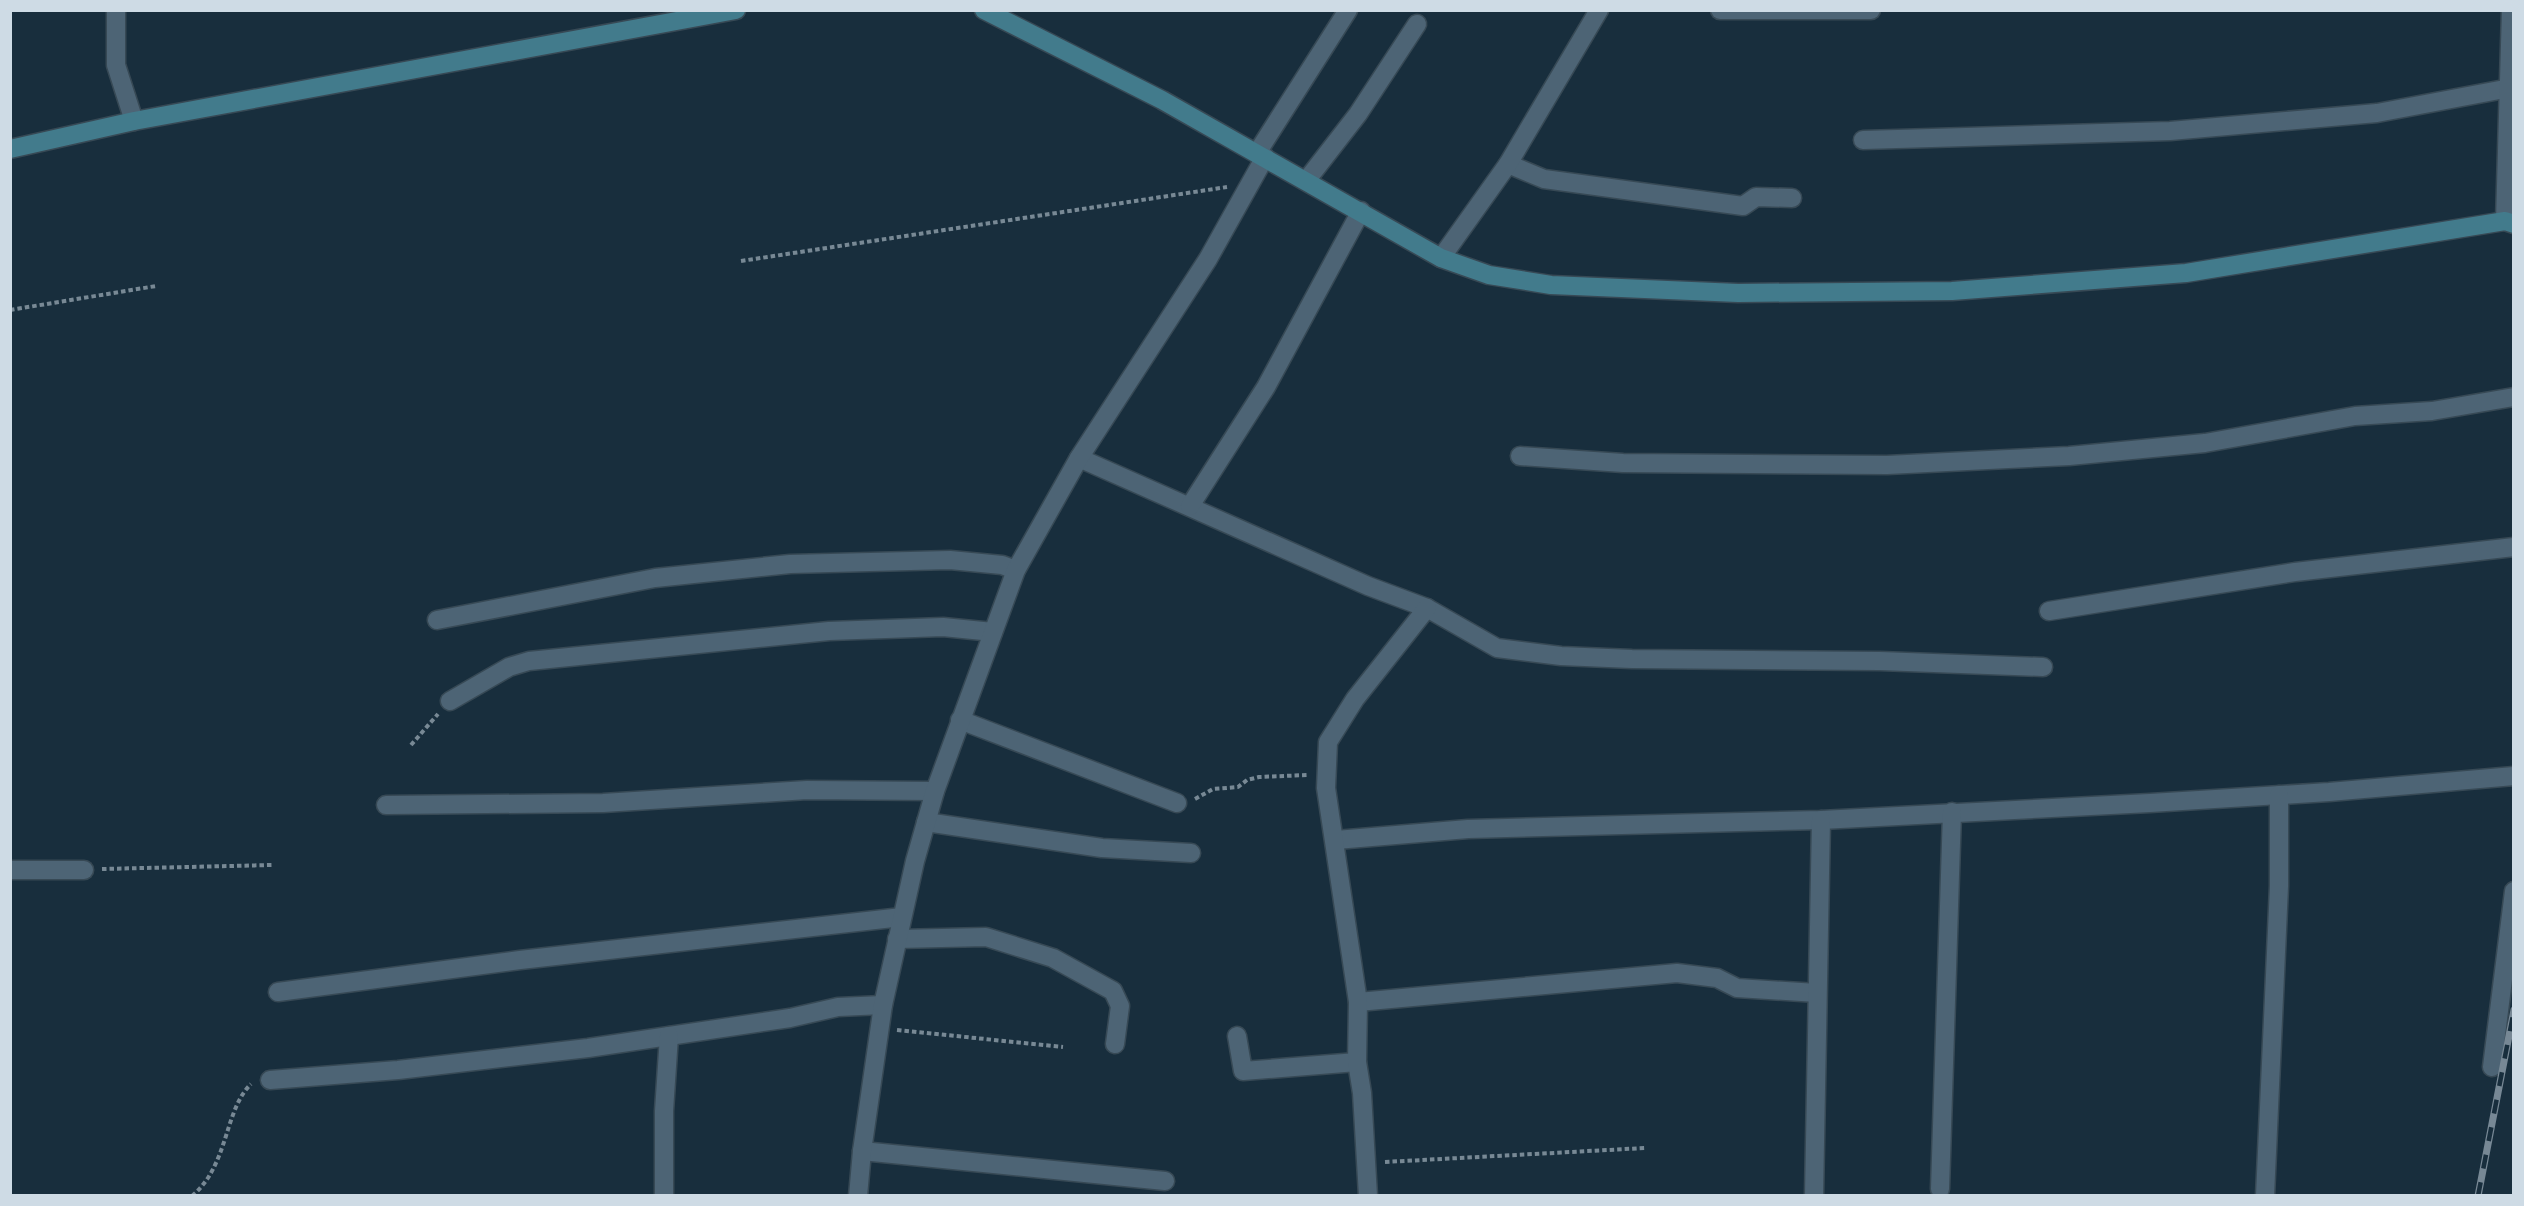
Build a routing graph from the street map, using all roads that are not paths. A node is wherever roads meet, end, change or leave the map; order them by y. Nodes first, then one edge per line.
1 (116, 10) edge
2 (736, 10) edge
3 (984, 10) edge
4 (1348, 10) edge
5 (1599, 10) edge
6 (1720, 10) edge
7 (1871, 10) edge
8 (2511, 10) edge
9 (1417, 24) dead end
10 (2510, 88) junction
11 (134, 121) junction
12 (1863, 140) dead end
13 (10, 148) edge
14 (1261, 155) junction
15 (1508, 164) junction
16 (1306, 181) junction
17 (1792, 198) dead end
18 (1361, 211) junction
19 (2509, 223) edge
20 (1441, 258) junction
21 (2514, 397) edge
22 (1520, 456) dead end
23 (1079, 458) junction
24 (1190, 506) junction
25 (2514, 547) edge
26 (1016, 570) junction
27 (1426, 608) junction
28 (2049, 611) dead end
29 (437, 620) dead end
30 (993, 632) junction
31 (2043, 667) dead end
32 (450, 701) road end
33 (960, 720) junction
34 (2514, 776) edge
35 (935, 791) junction
36 (2279, 795) junction
37 (1177, 803) road end
38 (386, 805) dead end
39 (1952, 812) junction
40 (1821, 820) junction
41 (926, 822) junction
42 (1336, 840) junction
43 (1191, 853) dead end
44 (10, 870) edge
45 (84, 870) road end
46 (2514, 891) edge
47 (902, 917) junction
48 (897, 939) junction
49 (278, 992) dead end
50 (1817, 993) junction
51 (1358, 1002) junction
52 (883, 1005) junction
53 (669, 1036) junction
54 (1237, 1036) dead end
55 (1115, 1044) dead end
56 (1357, 1062) junction
57 (2492, 1067) dead end
58 (270, 1080) road end
59 (862, 1151) junction
60 (1165, 1181) dead end
61 (1940, 1189) dead end
62 (664, 1196) edge
63 (858, 1196) edge
64 (1368, 1196) edge
65 (1814, 1196) edge
66 (2265, 1196) edge

1 - 11 street
2 - 11 main road
3 - 14 main road
4 - 14 street
5 - 15 street
6 - 7 street
8 - 10 street
9 - 16 street
10 - 12 street
10 - 19 street
11 - 13 main road
14 - 16 main road
14 - 23 street
15 - 17 street
15 - 20 street
16 - 18 main road
18 - 20 main road
18 - 24 street
19 - 20 main road
21 - 22 street
23 - 24 street
23 - 26 street
24 - 27 street
25 - 28 street
26 - 29 street
26 - 30 street
27 - 31 street
27 - 42 street
30 - 32 street
30 - 33 street
33 - 35 street
33 - 37 street
34 - 36 street
35 - 38 street
35 - 41 street
36 - 39 street
36 - 66 street
39 - 40 street
39 - 61 street
40 - 42 street
40 - 50 street
41 - 43 street
41 - 47 street
42 - 51 street
44 - 45 street
46 - 57 street
47 - 48 street
47 - 49 street
48 - 52 street
48 - 55 street
50 - 51 street
50 - 65 street
51 - 56 street
52 - 53 street
52 - 59 street
53 - 58 street
53 - 62 street
54 - 56 street
56 - 64 street
59 - 60 street
59 - 63 street

